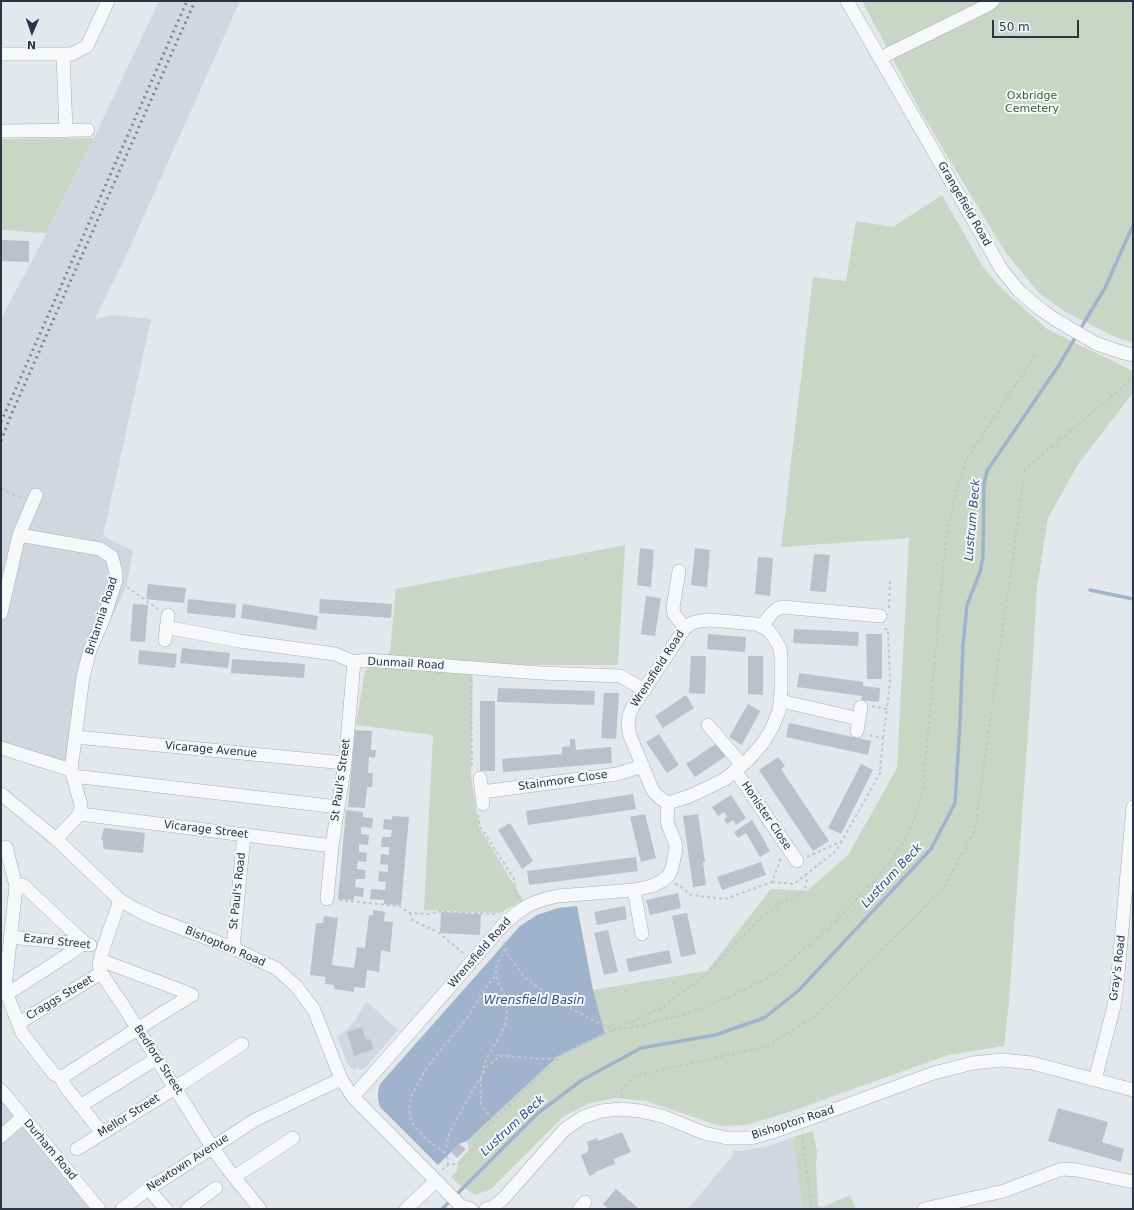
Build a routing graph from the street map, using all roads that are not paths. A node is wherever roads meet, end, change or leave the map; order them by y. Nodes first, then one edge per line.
1 (108, 1) edge
2 (847, 1) edge
3 (993, 1) edge
4 (1, 54) edge
5 (63, 54) junction
6 (880, 58) junction
7 (88, 130) dead end
8 (1, 131) edge
9 (66, 131) junction
10 (1133, 355) edge
11 (32, 497) road end
12 (19, 535) junction
13 (679, 571) dead end
14 (1, 613) edge
15 (879, 617) road end
16 (762, 626) junction
17 (166, 628) road end
18 (685, 628) junction
19 (354, 662) junction
20 (644, 690) junction
21 (781, 701) junction
22 (859, 719) road end
23 (708, 725) dead end
24 (76, 737) junction
25 (1, 748) edge
26 (345, 763) junction
27 (643, 766) junction
28 (739, 768) junction
29 (72, 773) junction
30 (480, 778) dead end
31 (1, 794) edge
32 (668, 803) junction
33 (338, 807) junction
34 (1133, 807) edge
35 (80, 814) junction
36 (244, 835) junction
37 (56, 839) junction
38 (332, 846) junction
39 (6, 847) dead end
40 (797, 861) road end
41 (16, 886) junction
42 (1130, 889) edge
43 (634, 890) junction
44 (327, 899) road end
45 (120, 900) junction
46 (642, 934) dead end
47 (10, 937) junction
48 (85, 944) junction
49 (104, 946) junction
50 (233, 948) junction
51 (101, 967) junction
52 (7, 994) junction
53 (19, 1024) junction
54 (137, 1029) junction
55 (242, 1044) dead end
56 (156, 1059) junction
57 (61, 1078) junction
58 (341, 1079) junction
59 (1095, 1080) junction
60 (175, 1088) junction
61 (1, 1090) edge
62 (1133, 1090) edge
63 (353, 1097) junction
64 (80, 1106) junction
65 (23, 1117) junction
66 (102, 1134) junction
67 (1, 1136) edge
68 (293, 1138) dead end
69 (212, 1147) junction
70 (77, 1149) dead end
71 (234, 1177) junction
72 (434, 1180) junction
73 (1133, 1182) edge
74 (216, 1188) dead end
75 (148, 1189) junction
76 (466, 1207) edge
77 (99, 1209) edge
78 (122, 1209) edge
79 (166, 1209) edge
80 (186, 1209) edge
81 (260, 1209) edge
82 (406, 1209) edge
83 (486, 1209) edge
84 (924, 1209) edge

1 - 5 street
2 - 6 street, Grangefield Road
3 - 6 street
4 - 5 street
5 - 9 street
6 - 10 street, Grangefield Road
7 - 9 street
8 - 9 street
11 - 12 street
12 - 14 street
12 - 24 street, Britannia Road
13 - 18 street
15 - 16 street
16 - 18 street, Wrensfield Road
16 - 21 street
17 - 19 street, Dunmail Road
18 - 20 street, Wrensfield Road
19 - 20 street, Dunmail Road
19 - 26 street, St Paul's Street
20 - 27 street, Wrensfield Road
21 - 22 street
21 - 28 street
23 - 28 street, Honister Close
24 - 26 street, Vicarage Avenue
24 - 29 street, Britannia Road
25 - 29 street
26 - 33 street, St Paul's Street
27 - 30 street, Stainmore Close
27 - 32 street, Wrensfield Road
28 - 32 street
28 - 40 street, Honister Close
29 - 33 street
29 - 35 street, Britannia Road
31 - 37 street, Bishopton Road
32 - 43 street, Wrensfield Road
33 - 38 street, St Paul's Street
34 - 42 street, Gray's Road
35 - 36 street, Vicarage Street
35 - 37 street
36 - 38 street, Vicarage Street
36 - 50 street, St Paul's Road
37 - 45 street, Bishopton Road
38 - 44 street, St Paul's Street
39 - 41 street
41 - 47 street
41 - 48 street
42 - 59 street, Gray's Road
43 - 46 street
43 - 63 street, Wrensfield Road
45 - 49 street
45 - 50 street, Bishopton Road
47 - 48 street, Ezard Street
47 - 52 street
48 - 49 street, Ezard Street
48 - 52 street
49 - 51 street
50 - 58 street, Bishopton Road
51 - 53 street, Craggs Street
51 - 54 street, Bedford Street
51 - 54 street
52 - 53 street
53 - 57 street
54 - 56 street, Bedford Street
54 - 57 street
55 - 60 street, Mellor Street
56 - 60 street, Bedford Street
56 - 64 street
57 - 64 street
58 - 63 street, Bishopton Road
58 - 69 street, Newtown Avenue
59 - 62 street, Bishopton Road
59 - 83 street, Bishopton Road
60 - 66 street, Mellor Street
60 - 69 street, Bedford Street
61 - 65 street, Durham Road
63 - 72 street, Bishopton Road
64 - 66 street
65 - 67 street
65 - 77 street, Durham Road
66 - 70 street, Mellor Street
68 - 71 street
69 - 71 street, Bedford Street
69 - 75 street, Newtown Avenue
71 - 81 street, Bedford Street
72 - 76 street, Bishopton Road
72 - 82 street
73 - 84 street
74 - 80 street
75 - 78 street, Newtown Avenue
75 - 79 street

